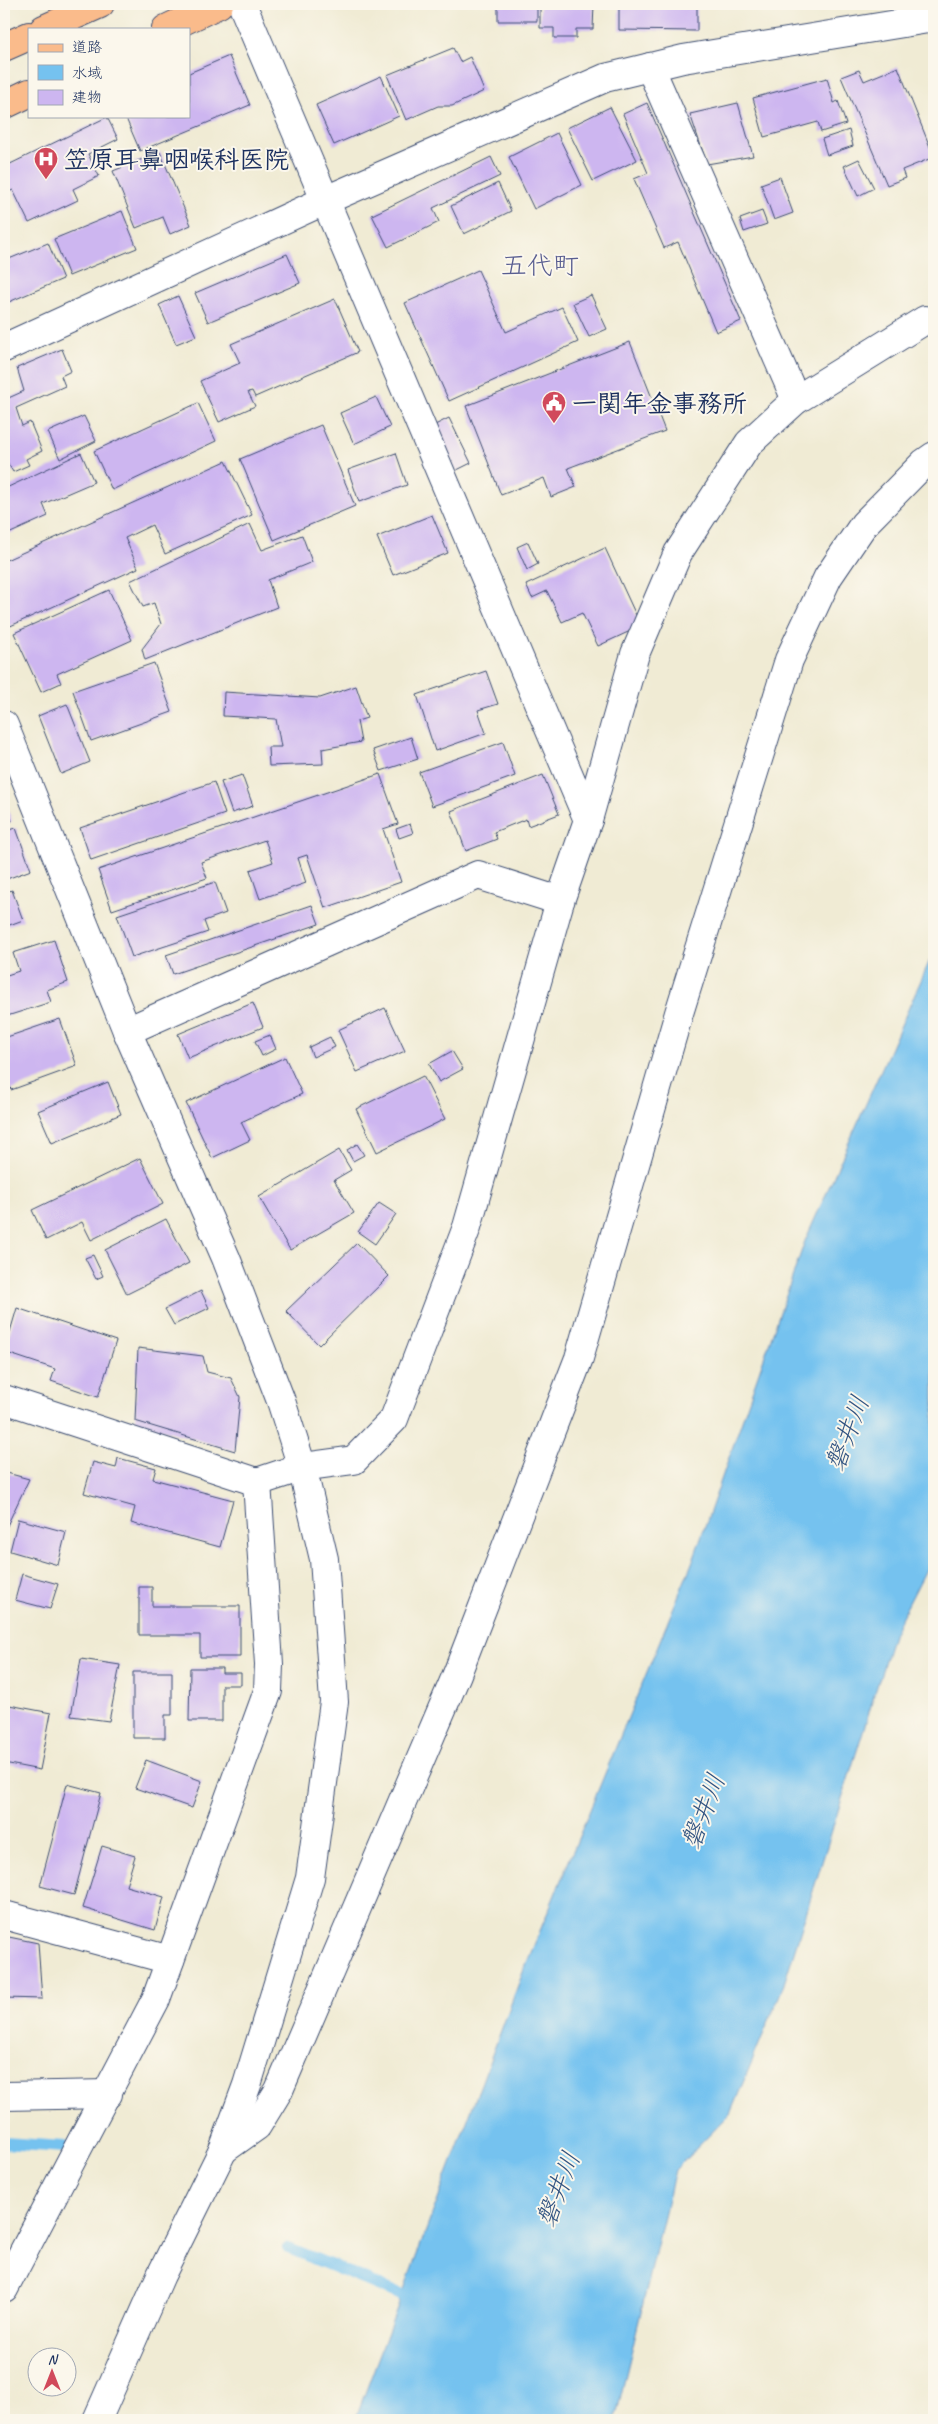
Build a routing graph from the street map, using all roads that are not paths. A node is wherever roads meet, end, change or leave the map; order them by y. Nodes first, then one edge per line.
1 (100, 4) edge
2 (219, 4) edge
3 (242, 4) edge
4 (885, 15) edge
5 (934, 18) edge
6 (46, 28) edge
7 (168, 28) edge
8 (28, 36) edge
9 (4, 47) edge
10 (650, 67) junction
11 (28, 93) edge
12 (4, 105) edge
13 (326, 200) junction
14 (925, 320) dead end
15 (4, 348) edge
16 (796, 400) junction
17 (934, 456) edge
18 (4, 725) edge
19 (588, 820) junction
20 (560, 901) junction
21 (127, 1031) junction
22 (4, 1399) edge
23 (302, 1468) junction
24 (257, 1482) junction
25 (4, 1915) edge
26 (170, 1960) junction
27 (108, 2094) junction
28 (4, 2096) edge
29 (223, 2150) junction
30 (4, 2289) edge
31 (97, 2420) edge

1 - 6 main road
2 - 7 main road
3 - 13 street
4 - 5 street
4 - 10 street
8 - 9 main road
10 - 13 street
10 - 16 street
11 - 12 main road
13 - 15 street
13 - 19 street
14 - 16 street
16 - 19 street
17 - 29 street
18 - 21 street
19 - 20 street
20 - 21 street
20 - 23 street
21 - 23 street
22 - 24 street
23 - 24 street
23 - 29 street
24 - 26 street
25 - 26 street
26 - 27 street
27 - 28 street
27 - 30 street
29 - 31 street

